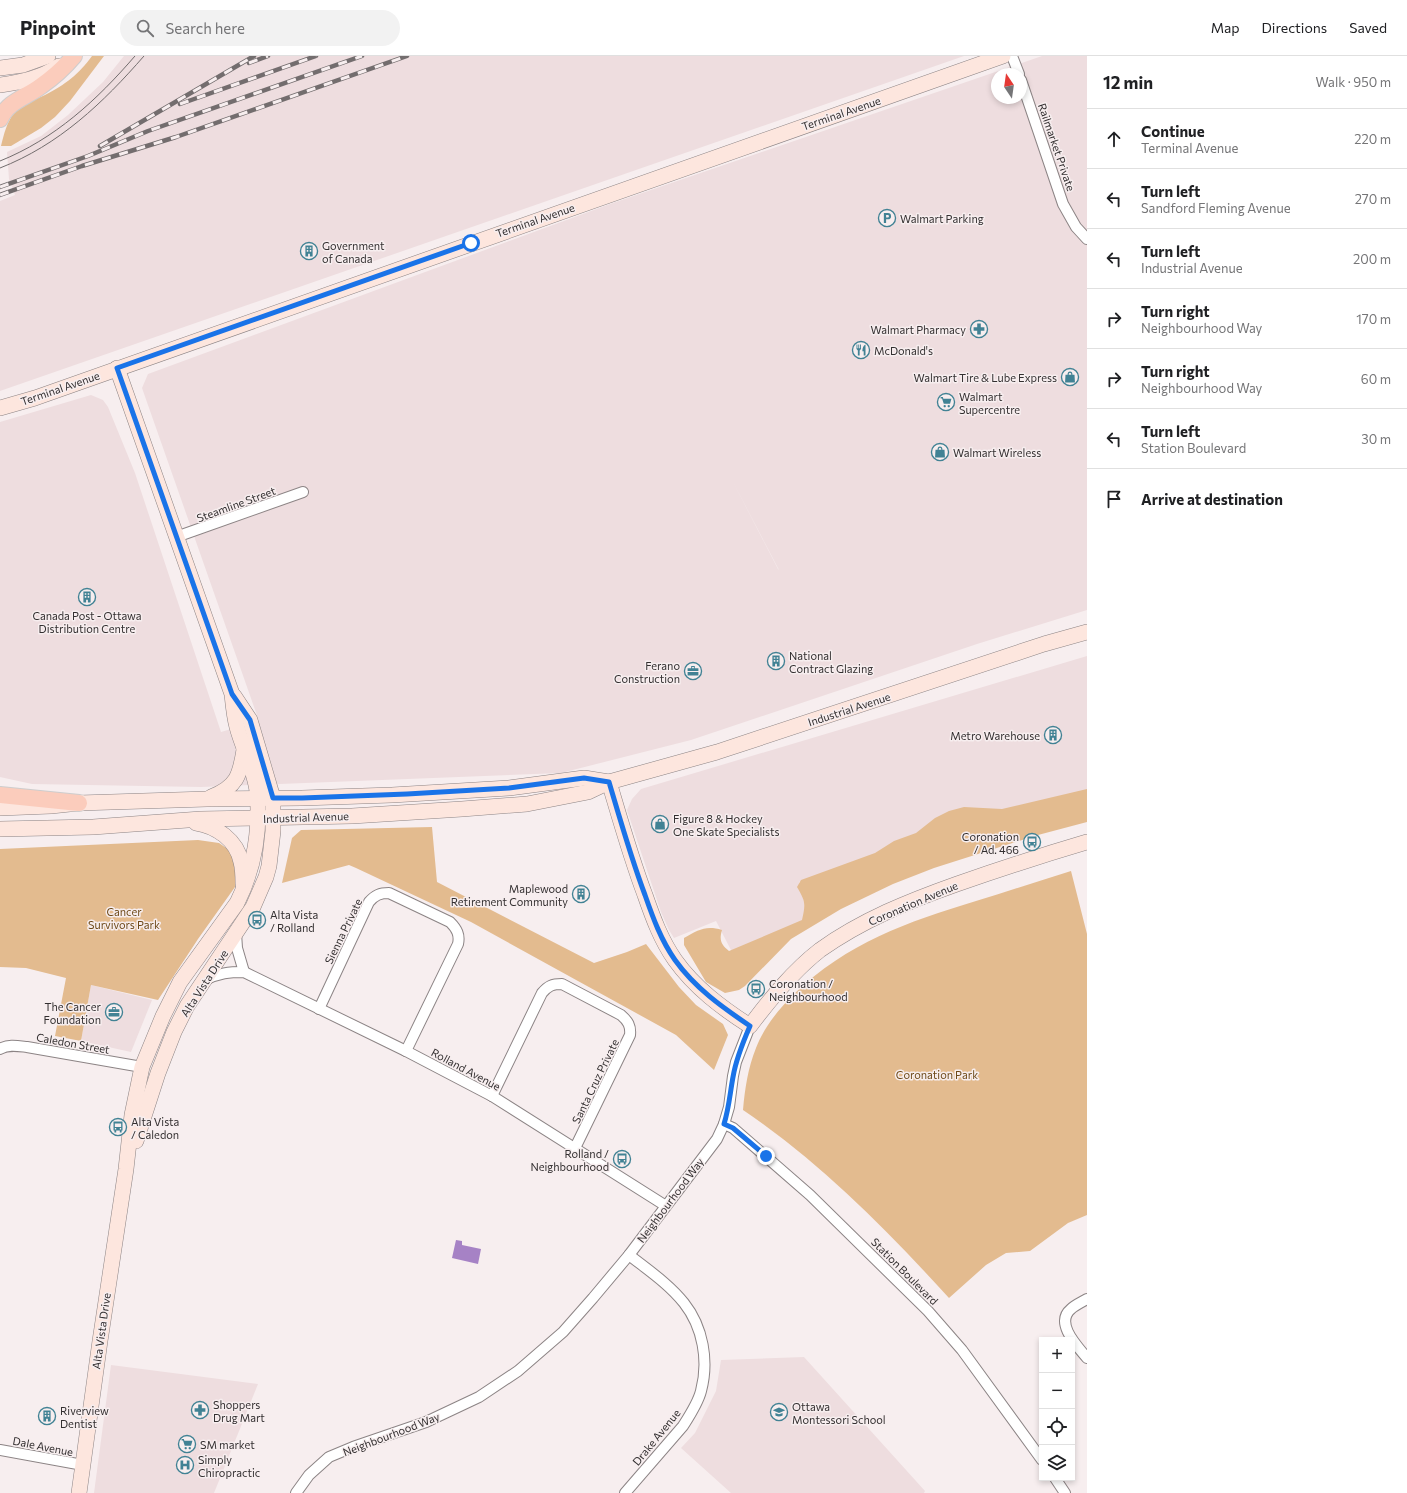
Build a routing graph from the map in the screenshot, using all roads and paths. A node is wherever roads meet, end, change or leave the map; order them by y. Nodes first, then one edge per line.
1 (48, 56) edge
2 (73, 56) edge
3 (1003, 56) edge
4 (1012, 56) edge
5 (0, 68) edge
6 (1017, 68) edge
7 (0, 85) edge
8 (1027, 97) edge
9 (0, 119) edge
10 (1087, 239) edge
11 (117, 368) junction
12 (1, 408) edge
13 (303, 492) dead end
14 (176, 537) junction
15 (1087, 632) edge
16 (232, 694) junction
17 (244, 749) junction
18 (609, 782) junction
19 (0, 795) edge
20 (207, 798) junction
21 (265, 798) junction
22 (79, 803) junction
23 (0, 808) edge
24 (274, 818) junction
25 (258, 819) junction
26 (165, 821) junction
27 (0, 829) edge
28 (1087, 842) edge
29 (243, 892) junction
30 (236, 933) junction
31 (244, 972) junction
32 (205, 980) junction
33 (319, 1010) junction
34 (750, 1026) junction
35 (0, 1049) edge
36 (406, 1051) junction
37 (142, 1067) junction
38 (492, 1096) junction
39 (724, 1124) junction
40 (576, 1148) junction
41 (126, 1169) junction
42 (666, 1206) junction
43 (629, 1255) junction
44 (1087, 1299) edge
45 (1087, 1358) edge
46 (0, 1450) edge
47 (1039, 1456) edge
48 (82, 1465) junction
49 (1057, 1481) edge
50 (79, 1493) edge
51 (296, 1493) edge
52 (625, 1493) edge
53 (1065, 1493) edge

1 - 5 street
2 - 7 street
2 - 9 main road
3 - 11 street, Terminal Avenue
4 - 6 street
8 - 10 street, Railmarket Private
11 - 12 street, Terminal Avenue
11 - 14 street
13 - 14 street, Steamline Street
14 - 16 street
15 - 18 street, Industrial Avenue
16 - 17 street
16 - 21 street
17 - 20 street
17 - 21 street
18 - 21 street, Industrial Avenue
18 - 24 street, Industrial Avenue
18 - 34 street
19 - 22 main road
20 - 21 street, Industrial Avenue
20 - 22 street, Industrial Avenue
21 - 24 street, Alta Vista Drive
21 - 25 street, Alta Vista Drive
22 - 23 street, Industrial Avenue
24 - 25 street, Industrial Avenue
24 - 30 street, Alta Vista Drive
25 - 26 street, Industrial Avenue
25 - 29 street, Alta Vista Drive
26 - 27 street, Industrial Avenue
26 - 29 street
28 - 34 street, Coronation Avenue
29 - 37 street, Alta Vista Drive
30 - 31 street
30 - 32 street, Alta Vista Drive
31 - 32 street, Rolland Avenue
31 - 33 street, Rolland Avenue
32 - 41 street, Alta Vista Drive
33 - 36 street, Rolland Avenue
33 - 36 street, Sienna Private
34 - 39 street, Neighbourhood Way
35 - 37 street, Caledon Street
36 - 38 street, Rolland Avenue
37 - 41 street, Alta Vista Drive
38 - 40 street, Rolland Avenue
38 - 40 street, Santa Cruz Private
39 - 42 street, Neighbourhood Way
39 - 47 street, Station Boulevard
40 - 42 street, Rolland Avenue
41 - 48 street, Alta Vista Drive
42 - 43 street, Neighbourhood Way
43 - 51 street, Neighbourhood Way
43 - 52 street, Drake Avenue
44 - 45 street
46 - 48 street, Dale Avenue
48 - 50 street, Alta Vista Drive
49 - 53 street

